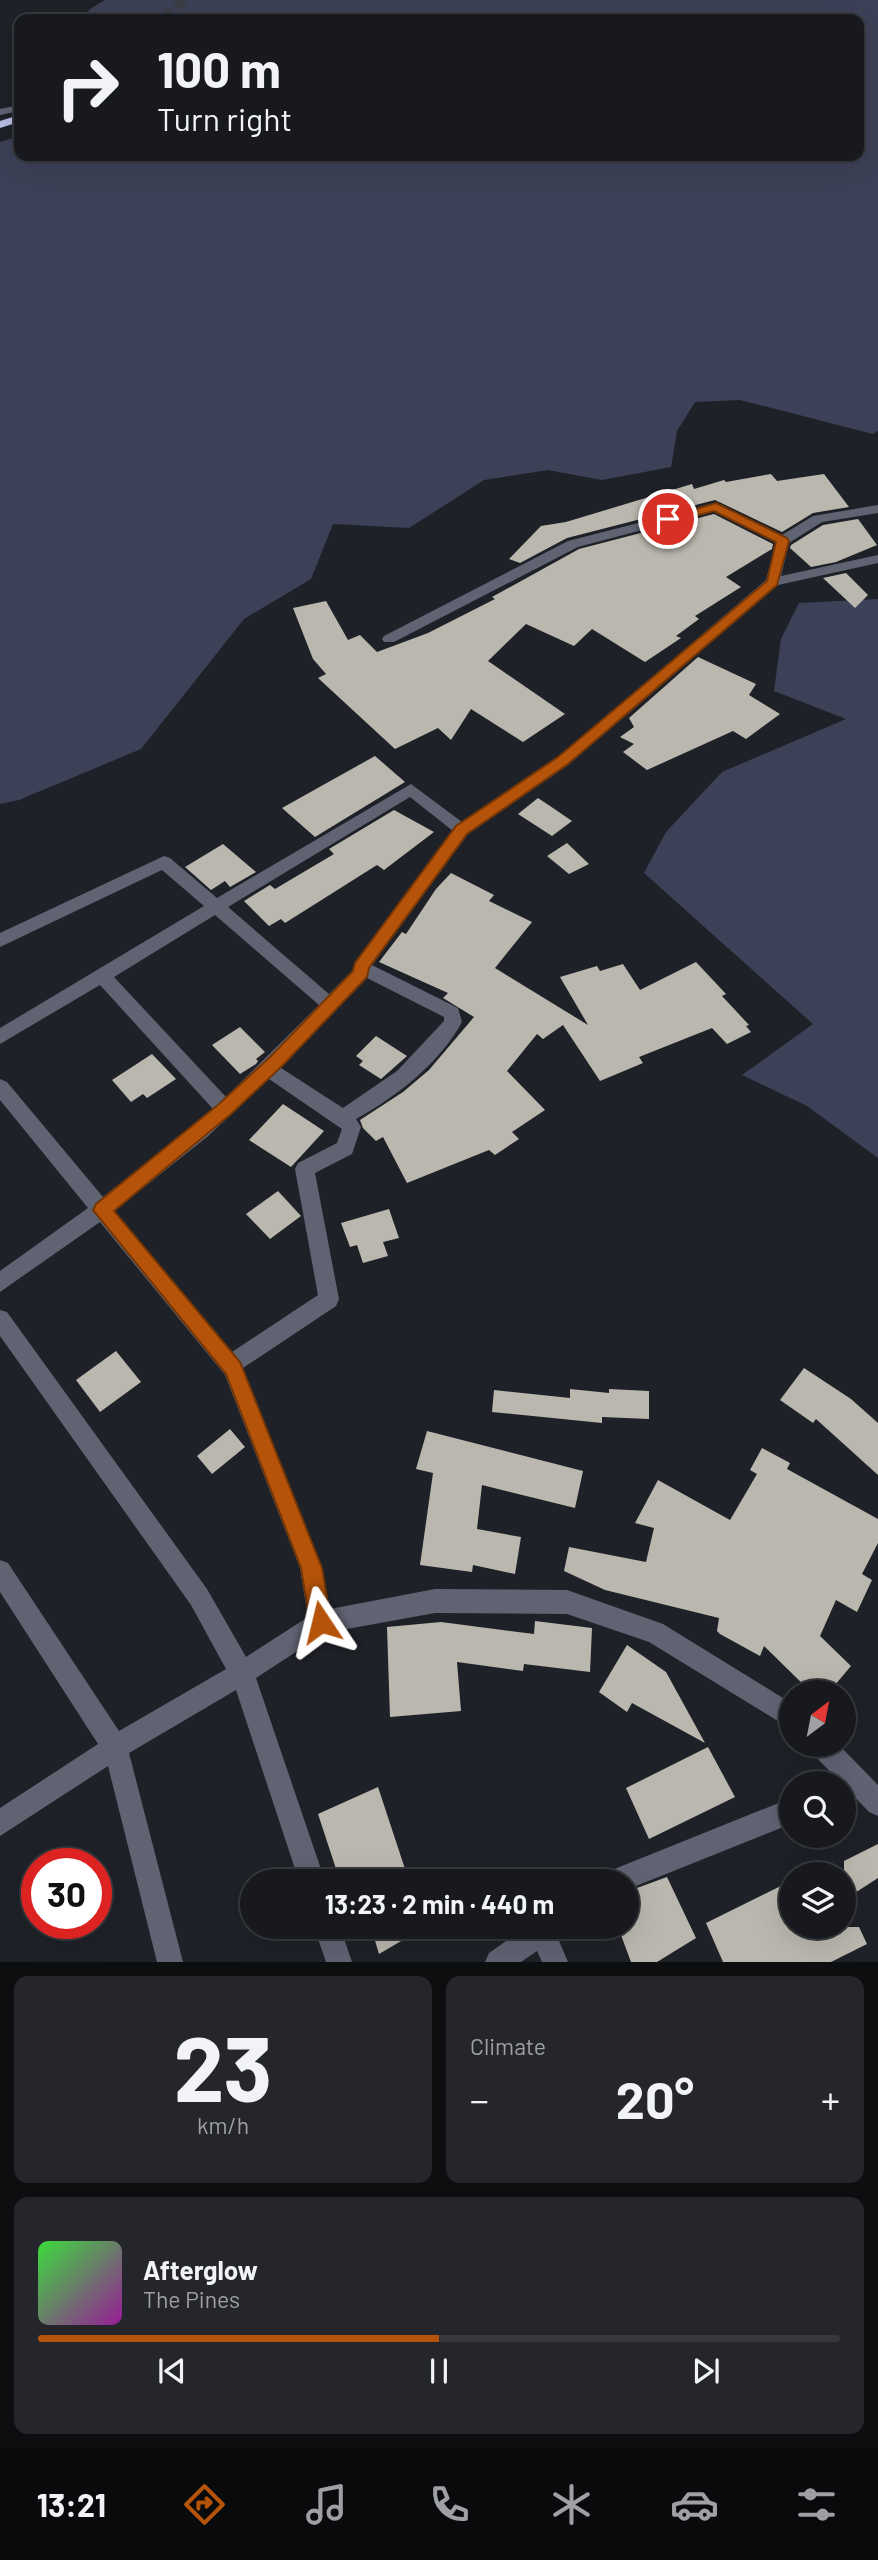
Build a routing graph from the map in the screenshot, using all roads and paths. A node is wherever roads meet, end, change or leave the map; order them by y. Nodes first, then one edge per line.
1 (878, 509) edge
2 (783, 541) junction
3 (878, 559) edge
4 (773, 582) junction
5 (389, 639) dead end
6 (462, 830) junction
7 (217, 907) junction
8 (0, 940) edge
9 (360, 967) junction
10 (102, 976) junction
11 (330, 1005) junction
12 (0, 1037) edge
13 (268, 1069) junction
14 (0, 1087) edge
15 (225, 1109) junction
16 (342, 1117) junction
17 (102, 1210) junction
18 (0, 1283) edge
19 (0, 1319) edge
20 (230, 1365) junction
21 (0, 1571) edge
22 (321, 1622) junction
23 (242, 1673) junction
24 (779, 1710) edge
25 (114, 1747) junction
26 (856, 1790) edge
27 (878, 1803) edge
28 (779, 1816) edge
29 (0, 1823) edge
30 (308, 1869) edge
31 (639, 1872) edge
32 (331, 1939) edge
33 (531, 1939) edge
34 (548, 1939) edge
35 (170, 1962) edge
36 (339, 1962) edge
37 (498, 1962) edge
38 (555, 1962) edge

1 - 2 street
2 - 4 street
2 - 5 street
3 - 4 street
4 - 6 street
6 - 7 street
6 - 9 street
7 - 8 street
7 - 10 street
7 - 11 street
9 - 11 street
9 - 16 street
10 - 12 street
10 - 15 street
11 - 13 street
13 - 15 street
13 - 16 street
14 - 17 street
15 - 17 street
16 - 20 street
17 - 18 street
17 - 20 street
19 - 23 street
20 - 22 street
21 - 25 street
22 - 23 street
22 - 24 street
23 - 25 street
23 - 30 street
25 - 29 street
25 - 35 street
26 - 27 street
28 - 31 street
32 - 36 street
33 - 37 street
34 - 38 street

